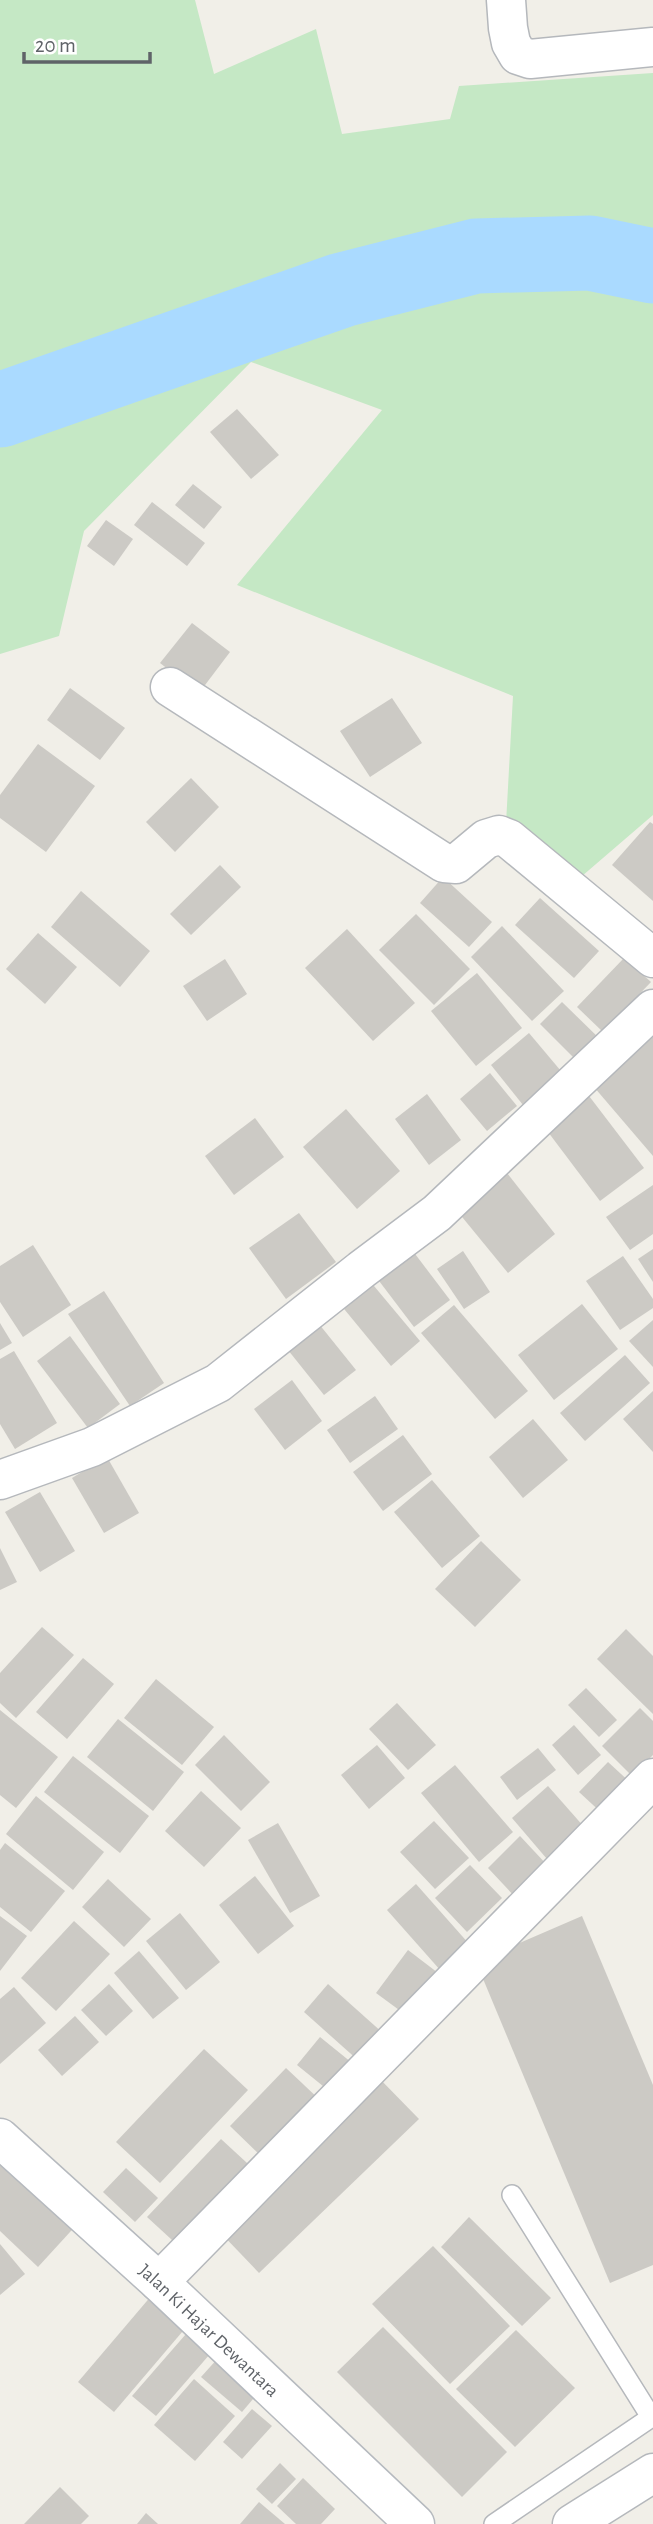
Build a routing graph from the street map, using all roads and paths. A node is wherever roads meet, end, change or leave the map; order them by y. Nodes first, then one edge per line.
1 (506, 0) edge
2 (653, 47) edge
3 (170, 687) dead end
4 (653, 958) edge
5 (653, 1009) edge
6 (0, 1480) edge
7 (653, 1778) edge
8 (0, 2138) edge
9 (512, 2195) dead end
10 (159, 2282) junction
11 (652, 2417) edge
12 (653, 2473) edge
13 (415, 2524) edge
14 (494, 2524) edge
15 (572, 2524) edge

1 - 2 street
3 - 4 street
5 - 6 street
7 - 10 street
8 - 10 street, Jalan Ki Hajar Dewantara
9 - 11 lane
10 - 13 street, Jalan Ki Hajar Dewantara
11 - 14 lane
12 - 15 street

